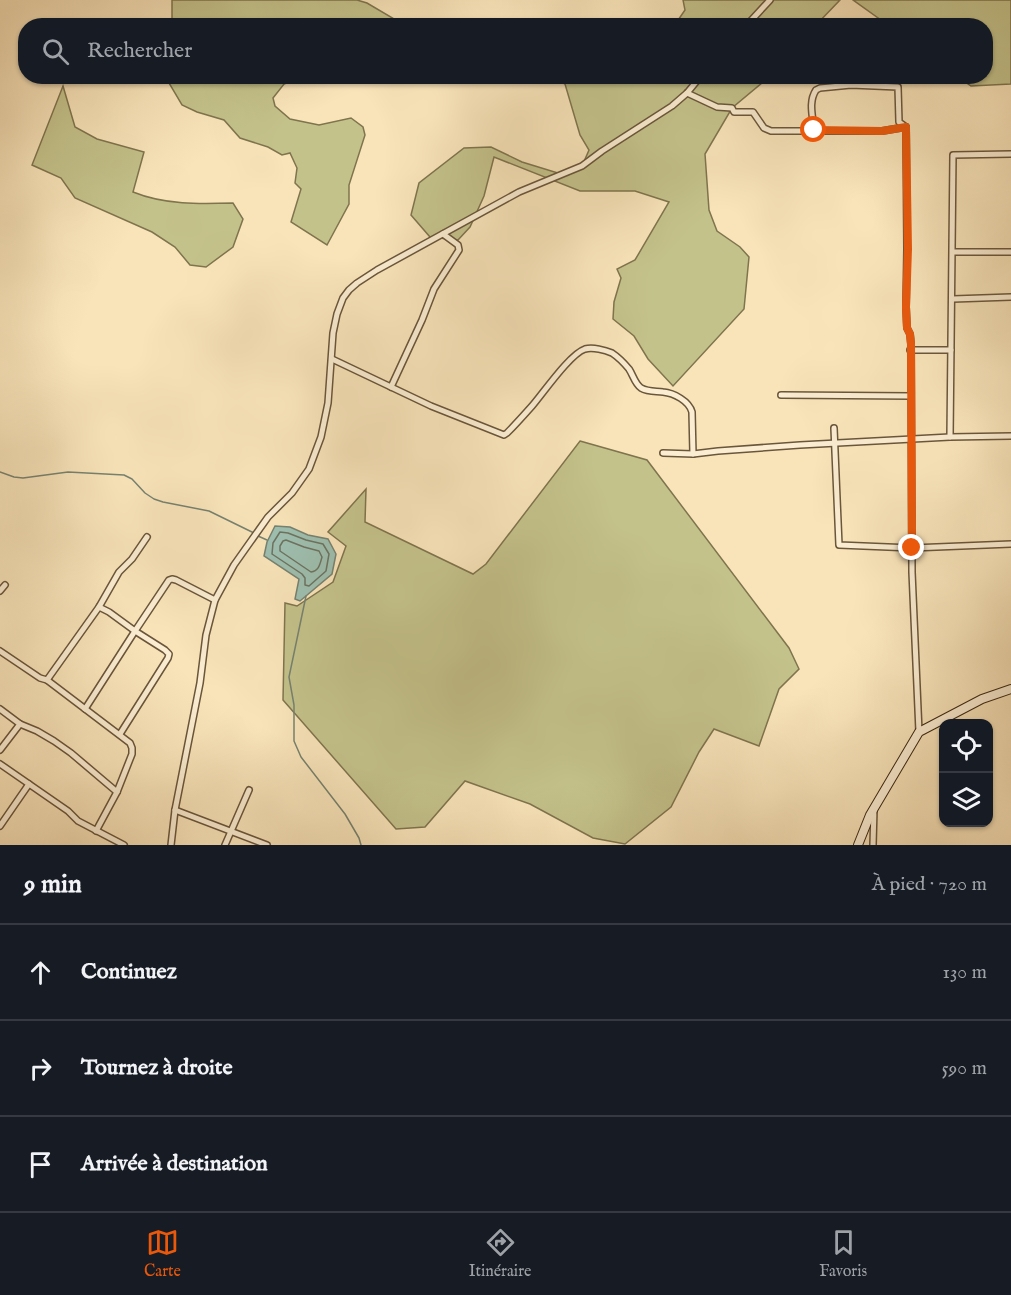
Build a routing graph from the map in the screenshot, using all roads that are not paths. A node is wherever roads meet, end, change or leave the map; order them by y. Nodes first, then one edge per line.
1 (770, 0) edge
2 (753, 18) edge
3 (694, 84) edge
4 (687, 93) junction
5 (906, 127) junction
6 (814, 130) junction
7 (1011, 154) edge
8 (443, 234) junction
9 (953, 252) junction
10 (1011, 252) edge
11 (1011, 297) edge
12 (952, 299) junction
13 (910, 350) junction
14 (951, 350) junction
15 (332, 359) junction
16 (391, 387) junction
17 (782, 395) dead end
18 (911, 396) junction
19 (834, 428) dead end
20 (950, 436) junction
21 (1011, 436) edge
22 (912, 440) junction
23 (834, 444) junction
24 (663, 453) dead end
25 (693, 454) junction
26 (147, 537) dead end
27 (1011, 544) edge
28 (912, 548) junction
29 (4, 585) dead end
30 (0, 591) edge
31 (215, 600) junction
32 (99, 607) junction
33 (135, 631) junction
34 (0, 651) edge
35 (47, 680) junction
36 (1011, 689) edge
37 (0, 709) edge
38 (85, 709) junction
39 (20, 724) junction
40 (920, 732) junction
41 (120, 734) junction
42 (0, 750) edge
43 (0, 764) edge
44 (29, 784) junction
45 (249, 790) dead end
46 (117, 792) junction
47 (874, 808) junction
48 (175, 810) junction
49 (0, 826) edge
50 (231, 830) junction
51 (96, 831) junction
52 (124, 845) edge
53 (171, 845) edge
54 (225, 845) edge
55 (267, 845) edge
56 (858, 845) edge
57 (873, 845) edge

1 - 2 street
3 - 4 street
4 - 6 street
4 - 8 street
5 - 6 street
5 - 6 street
5 - 13 street
7 - 9 street
8 - 15 street
8 - 16 street
9 - 10 street
9 - 12 street
11 - 12 street
12 - 14 street
13 - 14 street
13 - 18 street
14 - 20 street
15 - 16 street
15 - 31 street
16 - 25 street
17 - 18 street
18 - 22 street
19 - 23 street
20 - 21 street
20 - 22 street
22 - 23 street
22 - 28 street
23 - 25 street
23 - 28 street
24 - 25 street
26 - 32 street
27 - 28 street
28 - 40 street
29 - 30 street
31 - 33 street
31 - 48 street
32 - 33 street
32 - 35 street
33 - 38 street
33 - 41 street
34 - 35 street
35 - 38 street
36 - 40 street
37 - 39 street
38 - 41 street
39 - 42 street
39 - 46 street
40 - 47 street
41 - 46 street
43 - 44 street
44 - 49 street
44 - 51 street
45 - 50 street
46 - 51 street
47 - 56 street
47 - 57 street
48 - 50 street
48 - 53 street
50 - 54 street
50 - 55 street
51 - 52 street

